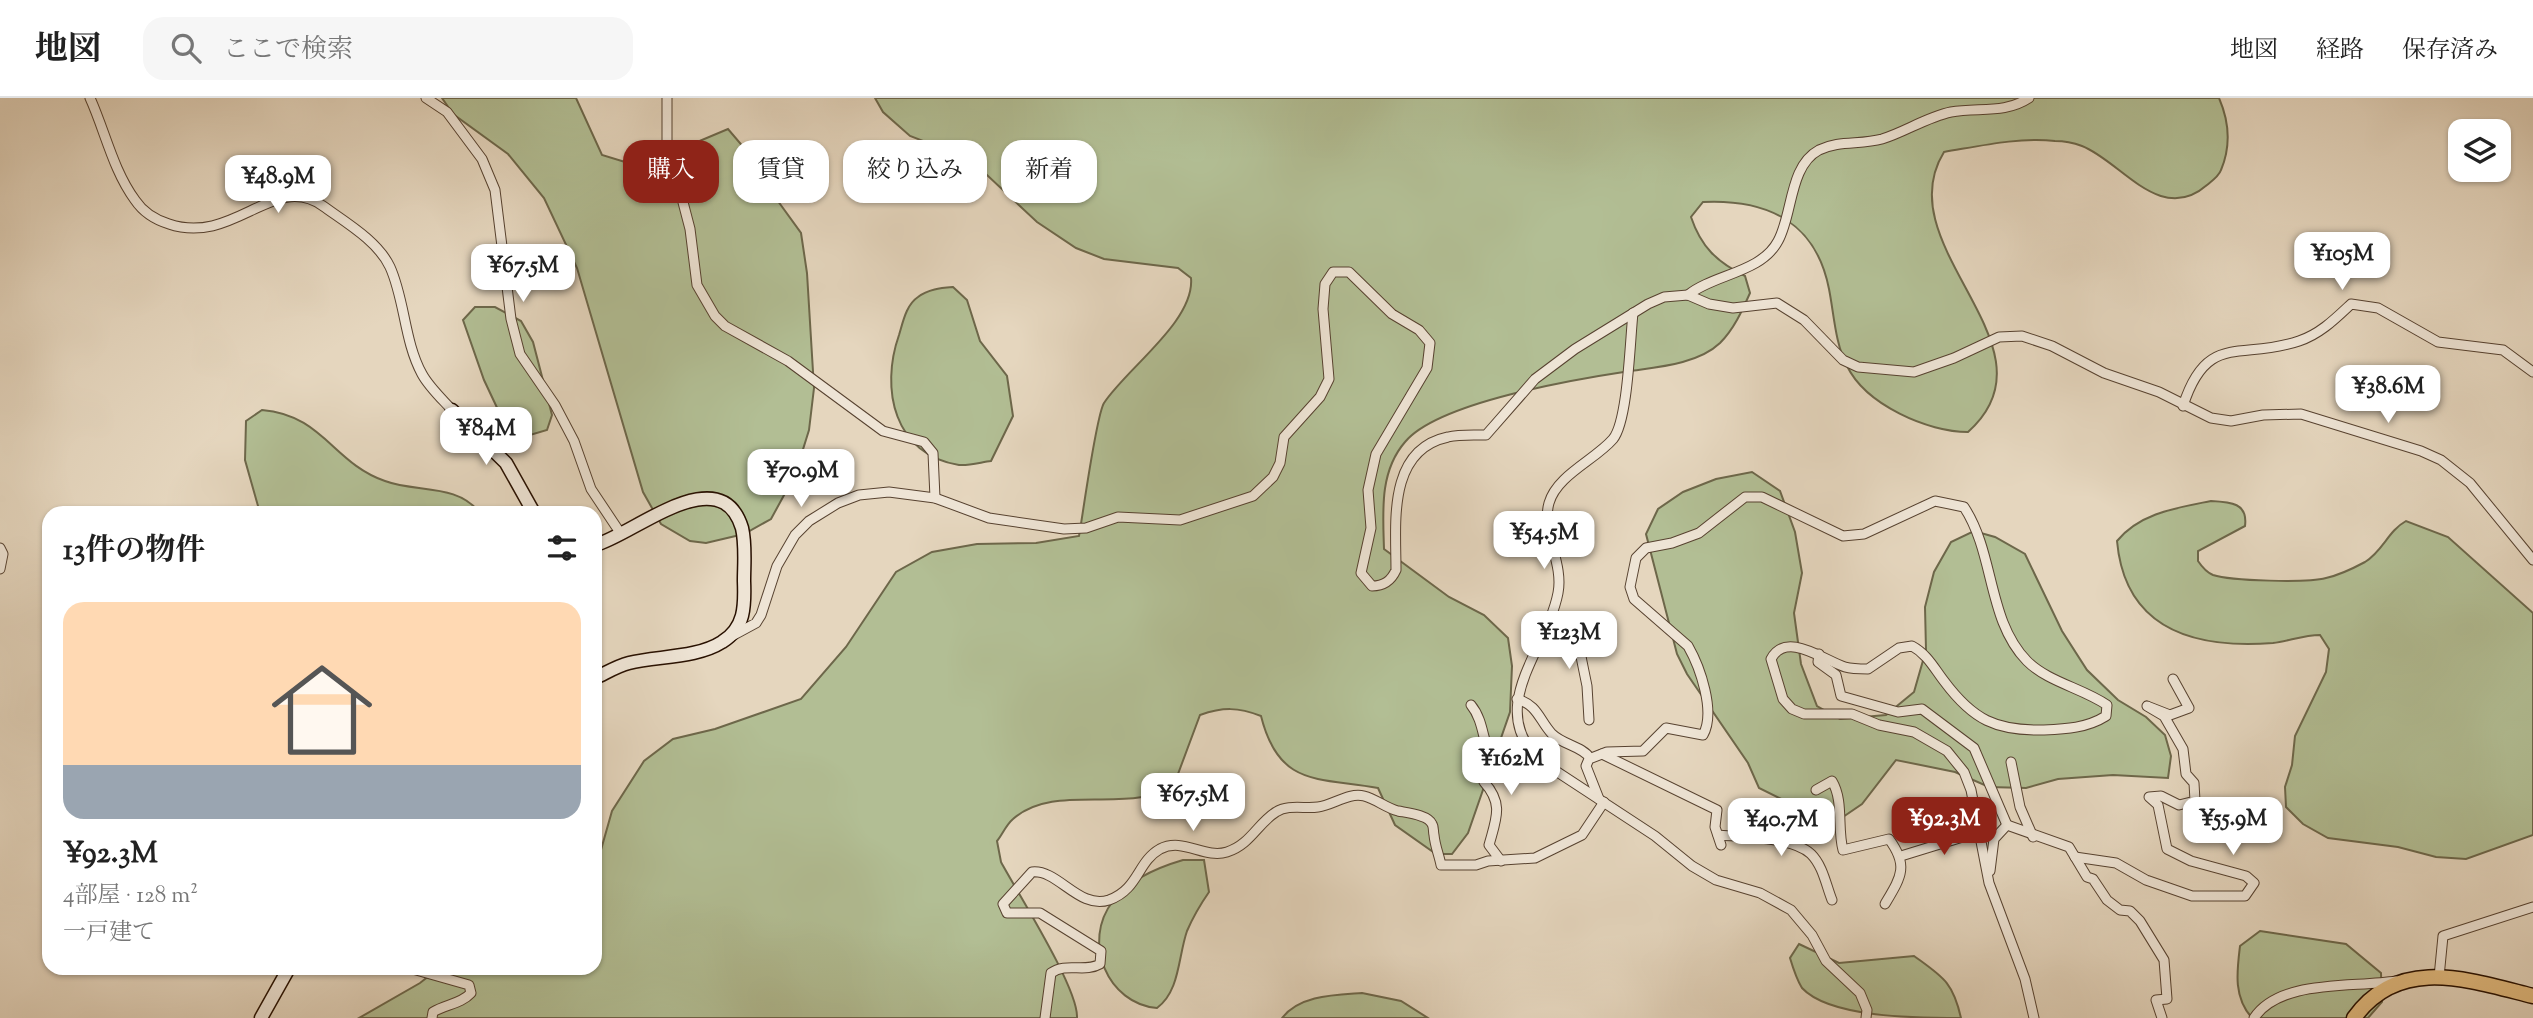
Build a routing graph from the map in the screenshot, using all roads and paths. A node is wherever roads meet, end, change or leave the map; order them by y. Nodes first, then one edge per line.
1 (90, 98) edge
2 (426, 98) edge
3 (667, 98) edge
4 (2029, 98) edge
5 (1689, 295) junction
6 (1633, 313) junction
7 (2533, 372) edge
8 (2183, 405) junction
9 (452, 410) joint
10 (935, 498) junction
11 (530, 506) edge
12 (621, 534) junction
13 (602, 542) edge
14 (0, 548) edge
15 (2533, 560) edge
16 (0, 569) edge
17 (1548, 621) junction
18 (730, 636) junction
19 (1819, 654) junction
20 (602, 675) edge
21 (2174, 678) dead end
22 (1517, 699) junction
23 (1472, 705) dead end
24 (1589, 720) dead end
25 (1524, 742) junction
26 (1602, 754) junction
27 (1590, 758) junction
28 (2011, 762) dead end
29 (1494, 763) junction
30 (1816, 790) dead end
31 (1601, 800) junction
32 (2007, 825) junction
33 (1979, 832) junction
34 (2034, 837) junction
35 (1901, 856) junction
36 (2075, 857) junction
37 (1501, 861) junction
38 (1989, 883) junction
39 (1832, 900) dead end
40 (1885, 904) dead end
41 (2533, 907) edge
42 (285, 975) edge
43 (434, 975) edge
44 (2439, 977) junction
45 (2401, 980) junction
46 (2533, 996) edge
47 (261, 1018) edge
48 (432, 1018) edge
49 (1045, 1018) edge
50 (1866, 1018) edge
51 (2034, 1018) edge
52 (2162, 1018) edge
53 (2254, 1018) edge
54 (2354, 1018) edge

1 - 9 street
2 - 12 street
3 - 10 street
4 - 5 street
5 - 6 street
5 - 8 street
6 - 10 street
6 - 17 street
7 - 8 street
8 - 15 street
9 - 11 street
10 - 18 street
12 - 13 street
12 - 18 street
14 - 16 street
17 - 22 street
17 - 24 street
18 - 20 street
19 - 26 street
19 - 32 street
19 - 33 street
21 - 36 street
22 - 25 street
22 - 27 street
23 - 29 street
25 - 29 street
25 - 31 street
26 - 27 street
26 - 39 street
27 - 31 street
28 - 34 street
29 - 37 street
30 - 35 street
31 - 37 street
31 - 50 street
32 - 34 street
32 - 38 street
33 - 35 street
33 - 38 street
34 - 36 street
35 - 40 street
36 - 52 street
37 - 49 street
38 - 51 street
41 - 44 street
42 - 47 street
43 - 48 street
44 - 45 main road
44 - 46 main road
45 - 53 street
45 - 54 main road

